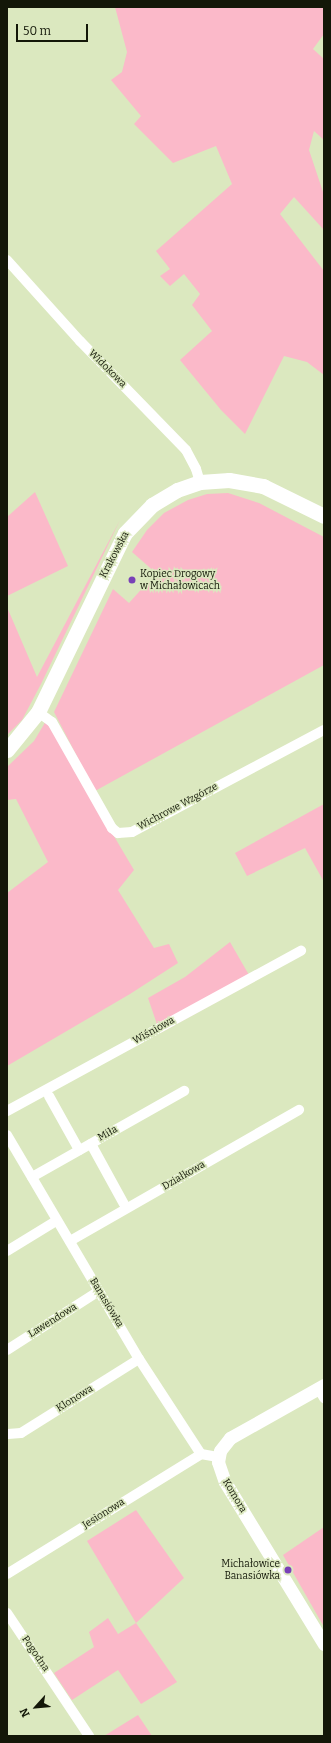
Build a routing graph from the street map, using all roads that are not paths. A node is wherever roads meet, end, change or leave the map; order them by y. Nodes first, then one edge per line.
1 (7, 260) edge
2 (200, 482) junction
3 (324, 516) edge
4 (38, 712) junction
5 (324, 730) edge
6 (7, 750) edge
7 (301, 950) dead end
8 (184, 1092) dead end
9 (49, 1096) dead end
10 (300, 1110) dead end
11 (7, 1111) edge
12 (7, 1135) edge
13 (91, 1144) junction
14 (79, 1150) junction
15 (32, 1176) junction
16 (124, 1204) dead end
17 (56, 1221) junction
18 (70, 1241) junction
19 (7, 1251) edge
20 (99, 1291) junction
21 (7, 1350) edge
22 (139, 1358) junction
23 (322, 1390) edge
24 (8, 1434) dead end
25 (201, 1454) junction
26 (218, 1457) junction
27 (7, 1574) edge
28 (7, 1613) edge
29 (324, 1644) edge
30 (89, 1736) edge

1 - 2 street, Widokowa
2 - 3 main road, Krakowska
2 - 4 main road, Krakowska
4 - 5 street, Wichrowe Wzgórze
4 - 6 main road, Krakowska
7 - 11 street, Wiśniowa
8 - 13 street, Miła
9 - 14 street
10 - 18 street, Działkowa
12 - 15 street, Banasiówka
13 - 14 street, Miła
13 - 16 street
14 - 15 street, Miła
15 - 17 street, Banasiówka
17 - 18 street, Banasiówka
17 - 19 street
18 - 20 street, Banasiówka
20 - 21 street, Lawendowa
20 - 22 street, Banasiówka
22 - 24 street, Klonowa
22 - 25 street, Banasiówka
23 - 26 street
25 - 26 street
25 - 27 street, Jesionowa
26 - 29 street, Komora
28 - 30 street, Pogodna

